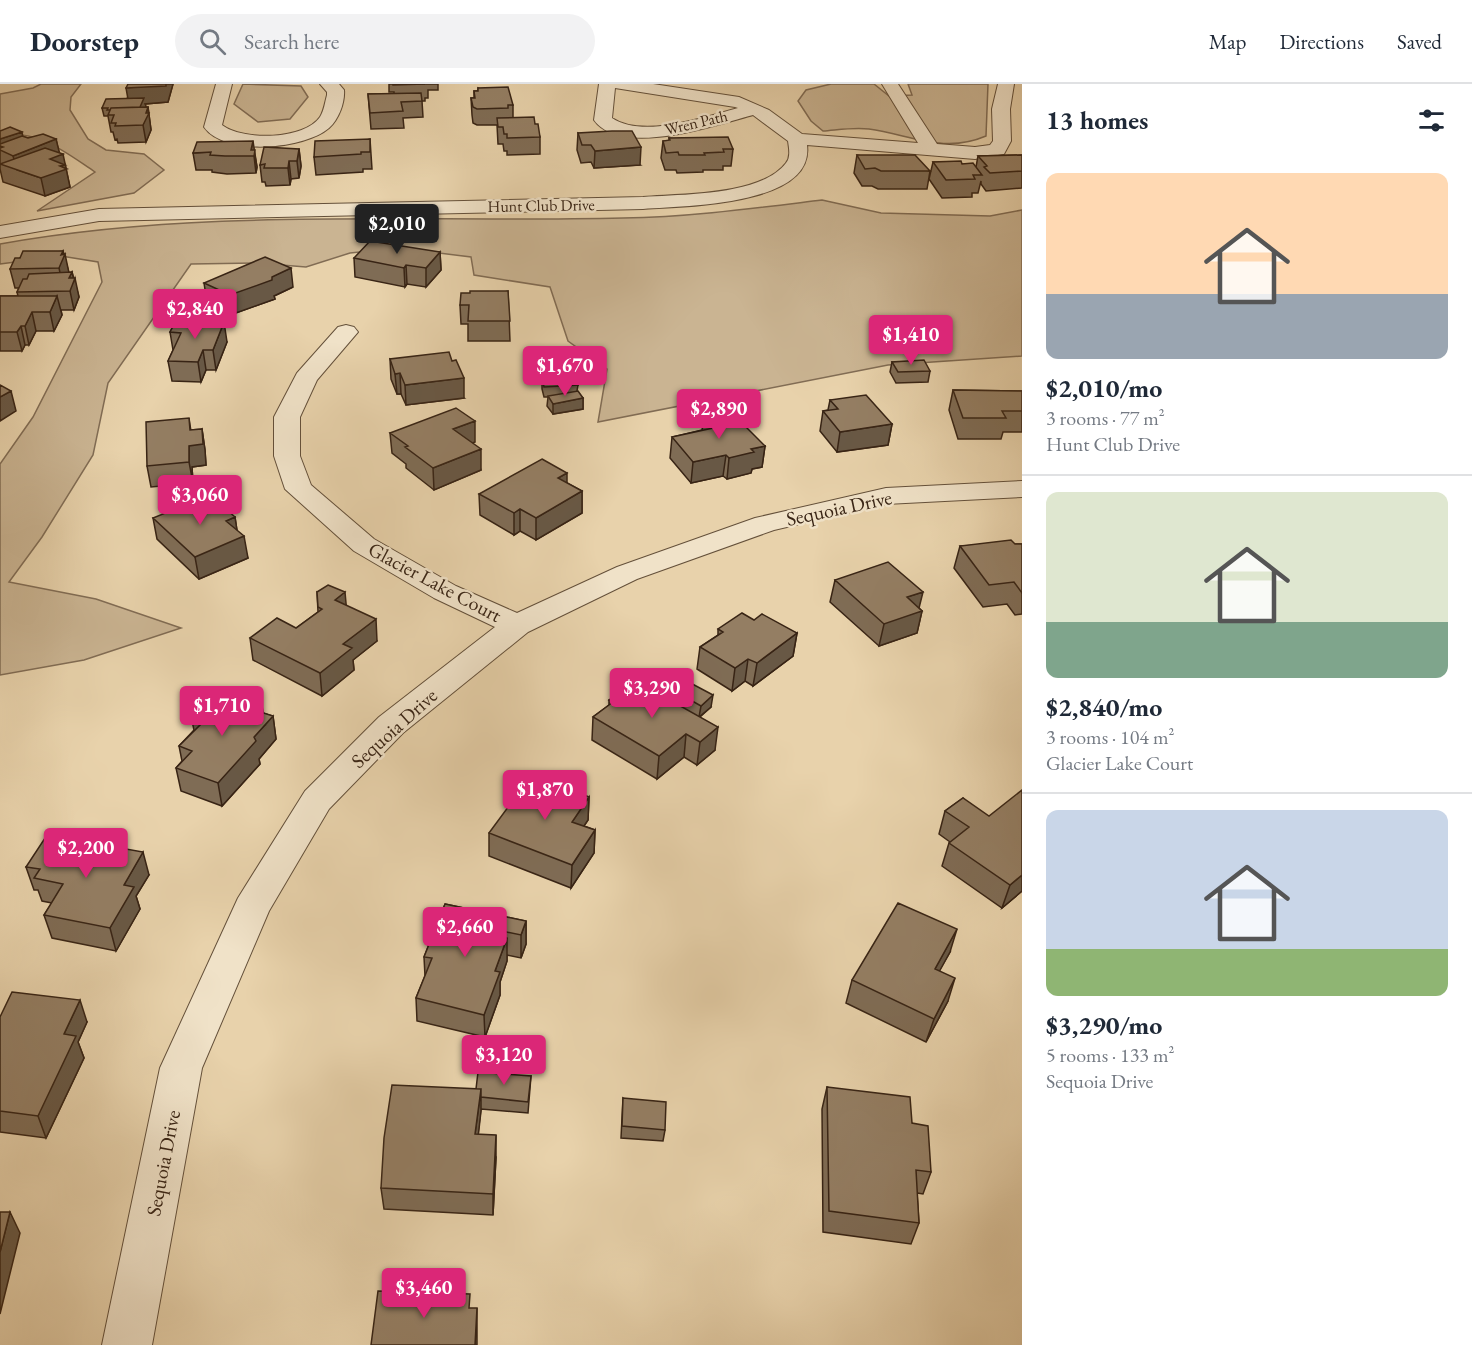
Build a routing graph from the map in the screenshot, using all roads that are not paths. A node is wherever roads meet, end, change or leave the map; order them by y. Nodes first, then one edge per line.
1 (224, 84) edge
2 (328, 84) edge
3 (607, 84) edge
4 (619, 84) edge
5 (890, 84) edge
6 (1006, 84) edge
7 (750, 100) junction
8 (797, 139) junction
9 (931, 149) junction
10 (0, 232) edge
11 (346, 332) dead end
12 (1022, 489) edge
13 (518, 625) junction
14 (127, 1345) edge

1 - 2 street
3 - 7 street, Wren Path
4 - 7 street
5 - 9 street
6 - 9 street
7 - 8 street
8 - 9 street
8 - 10 street, Hunt Club Drive
11 - 13 street, Glacier Lake Court
12 - 13 street, Sequoia Drive
13 - 14 street, Sequoia Drive

